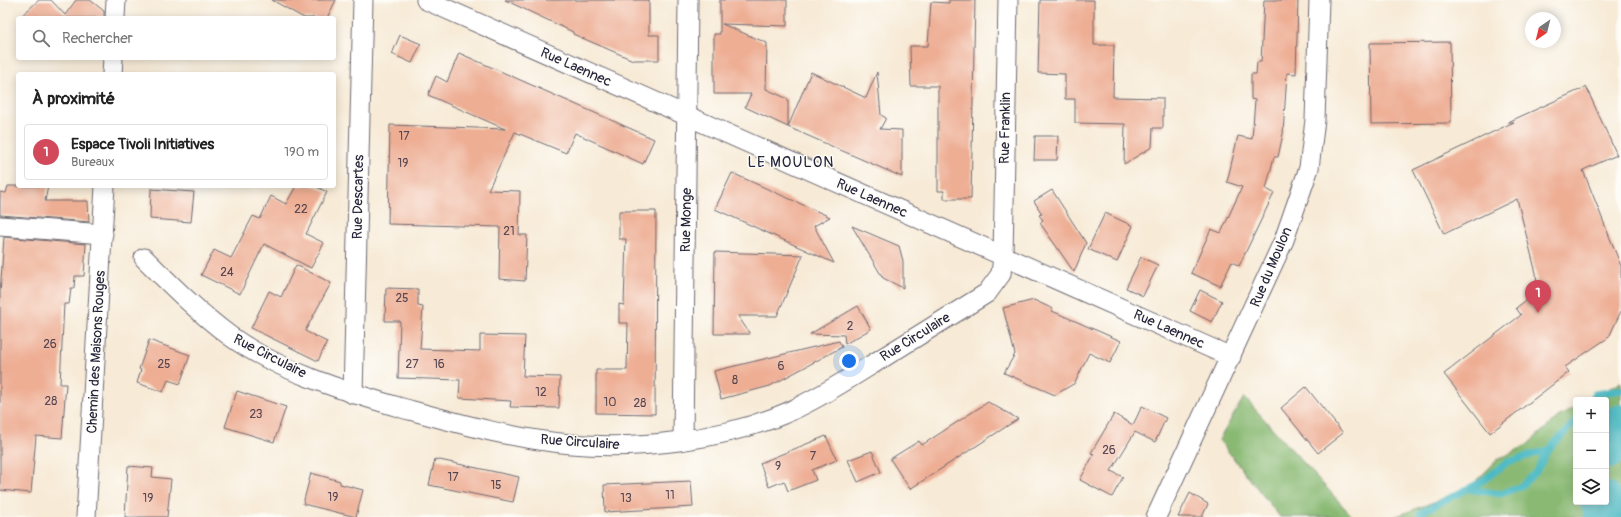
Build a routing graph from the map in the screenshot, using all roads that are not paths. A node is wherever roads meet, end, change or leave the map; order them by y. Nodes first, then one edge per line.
1 (116, 0) edge
2 (363, 0) edge
3 (426, 0) edge
4 (688, 0) edge
5 (1008, 0) edge
6 (1319, 0) edge
7 (115, 16) edge
8 (113, 60) edge
9 (112, 72) edge
10 (687, 115) junction
11 (105, 188) edge
12 (0, 226) edge
13 (103, 234) junction
14 (1003, 256) junction
15 (144, 258) dead end
16 (1231, 357) junction
17 (353, 394) junction
18 (683, 440) junction
19 (86, 517) edge
20 (1156, 517) edge

1 - 7 street
2 - 17 street, Rue Descartes
3 - 10 street, Rue Laennec
4 - 10 street, Rue Monge
5 - 14 street, Rue Franklin
6 - 16 street, Rue du Moulon
8 - 9 street
10 - 14 street, Rue Laennec
10 - 18 street, Rue Monge
11 - 13 street, Chemin des Maisons Rouges
12 - 13 street
13 - 19 street, Chemin des Maisons Rouges
14 - 16 street, Rue Laennec
14 - 18 street, Rue Circulaire
15 - 17 street, Rue Circulaire
16 - 20 street, Rue du Moulon
17 - 18 street, Rue Circulaire

